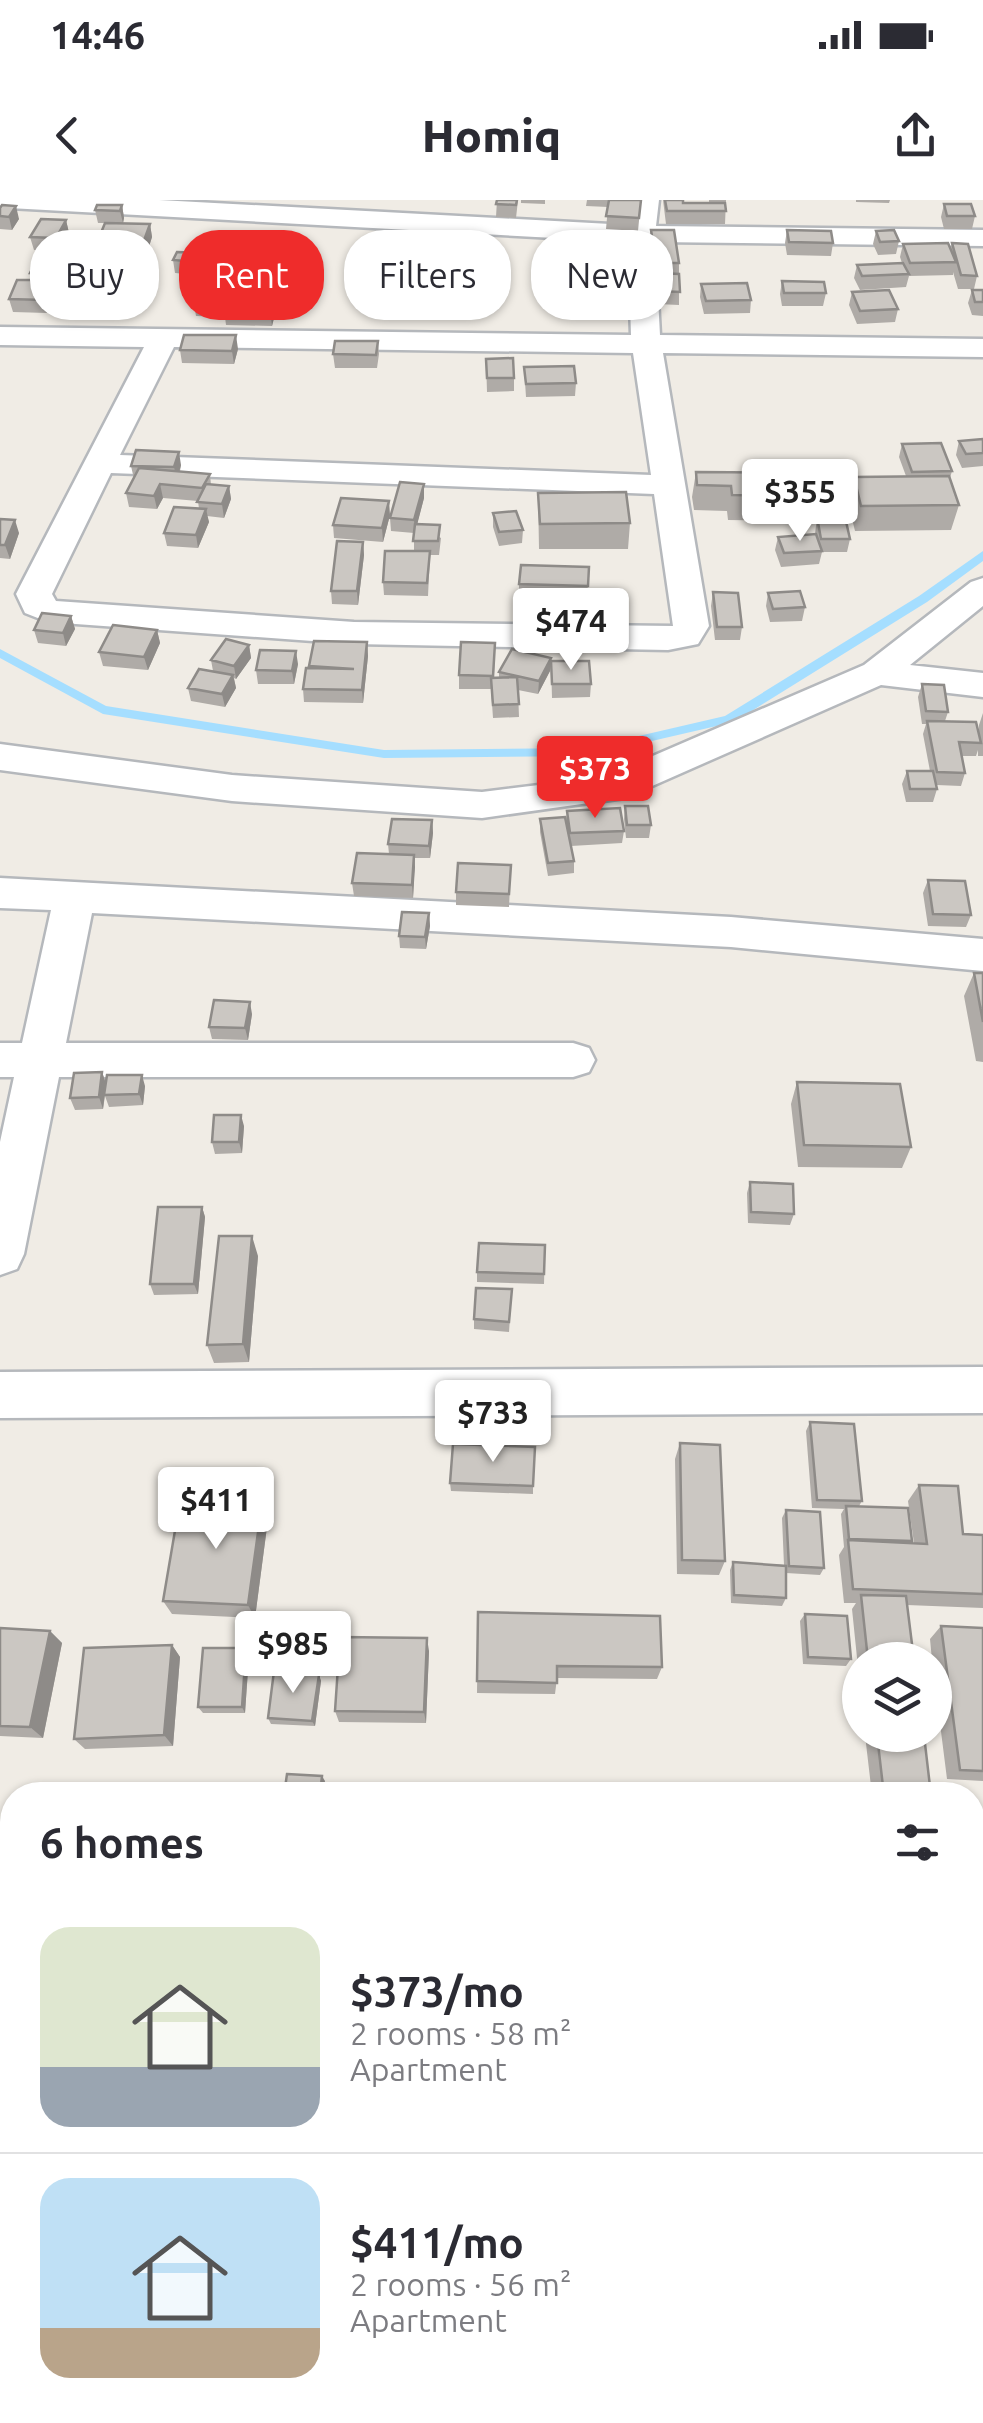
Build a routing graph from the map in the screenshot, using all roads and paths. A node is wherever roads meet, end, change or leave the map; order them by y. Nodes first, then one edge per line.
1 (9, 200) edge
2 (646, 200) edge
3 (567, 230) edge
4 (642, 230) edge
5 (673, 234) edge
6 (983, 238) edge
7 (645, 320) edge
8 (0, 336) edge
9 (164, 337) junction
10 (646, 344) junction
11 (983, 348) edge
12 (100, 464) junction
13 (668, 485) junction
14 (983, 589) edge
15 (877, 673) junction
16 (983, 686) edge
17 (0, 758) edge
18 (0, 893) edge
19 (75, 894) junction
20 (983, 955) edge
21 (20, 1060) edge
22 (573, 1060) dead end
23 (0, 1254) edge
24 (983, 1390) edge
25 (0, 1394) edge

1 - 3 street
2 - 4 street
5 - 6 street
7 - 10 street
8 - 9 street
9 - 10 street
9 - 12 street
10 - 11 street
10 - 13 street
12 - 13 street
12 - 13 street
14 - 15 street
15 - 16 street
15 - 17 street
18 - 19 street
19 - 20 street
19 - 21 street
21 - 22 street
21 - 23 street
24 - 25 street

